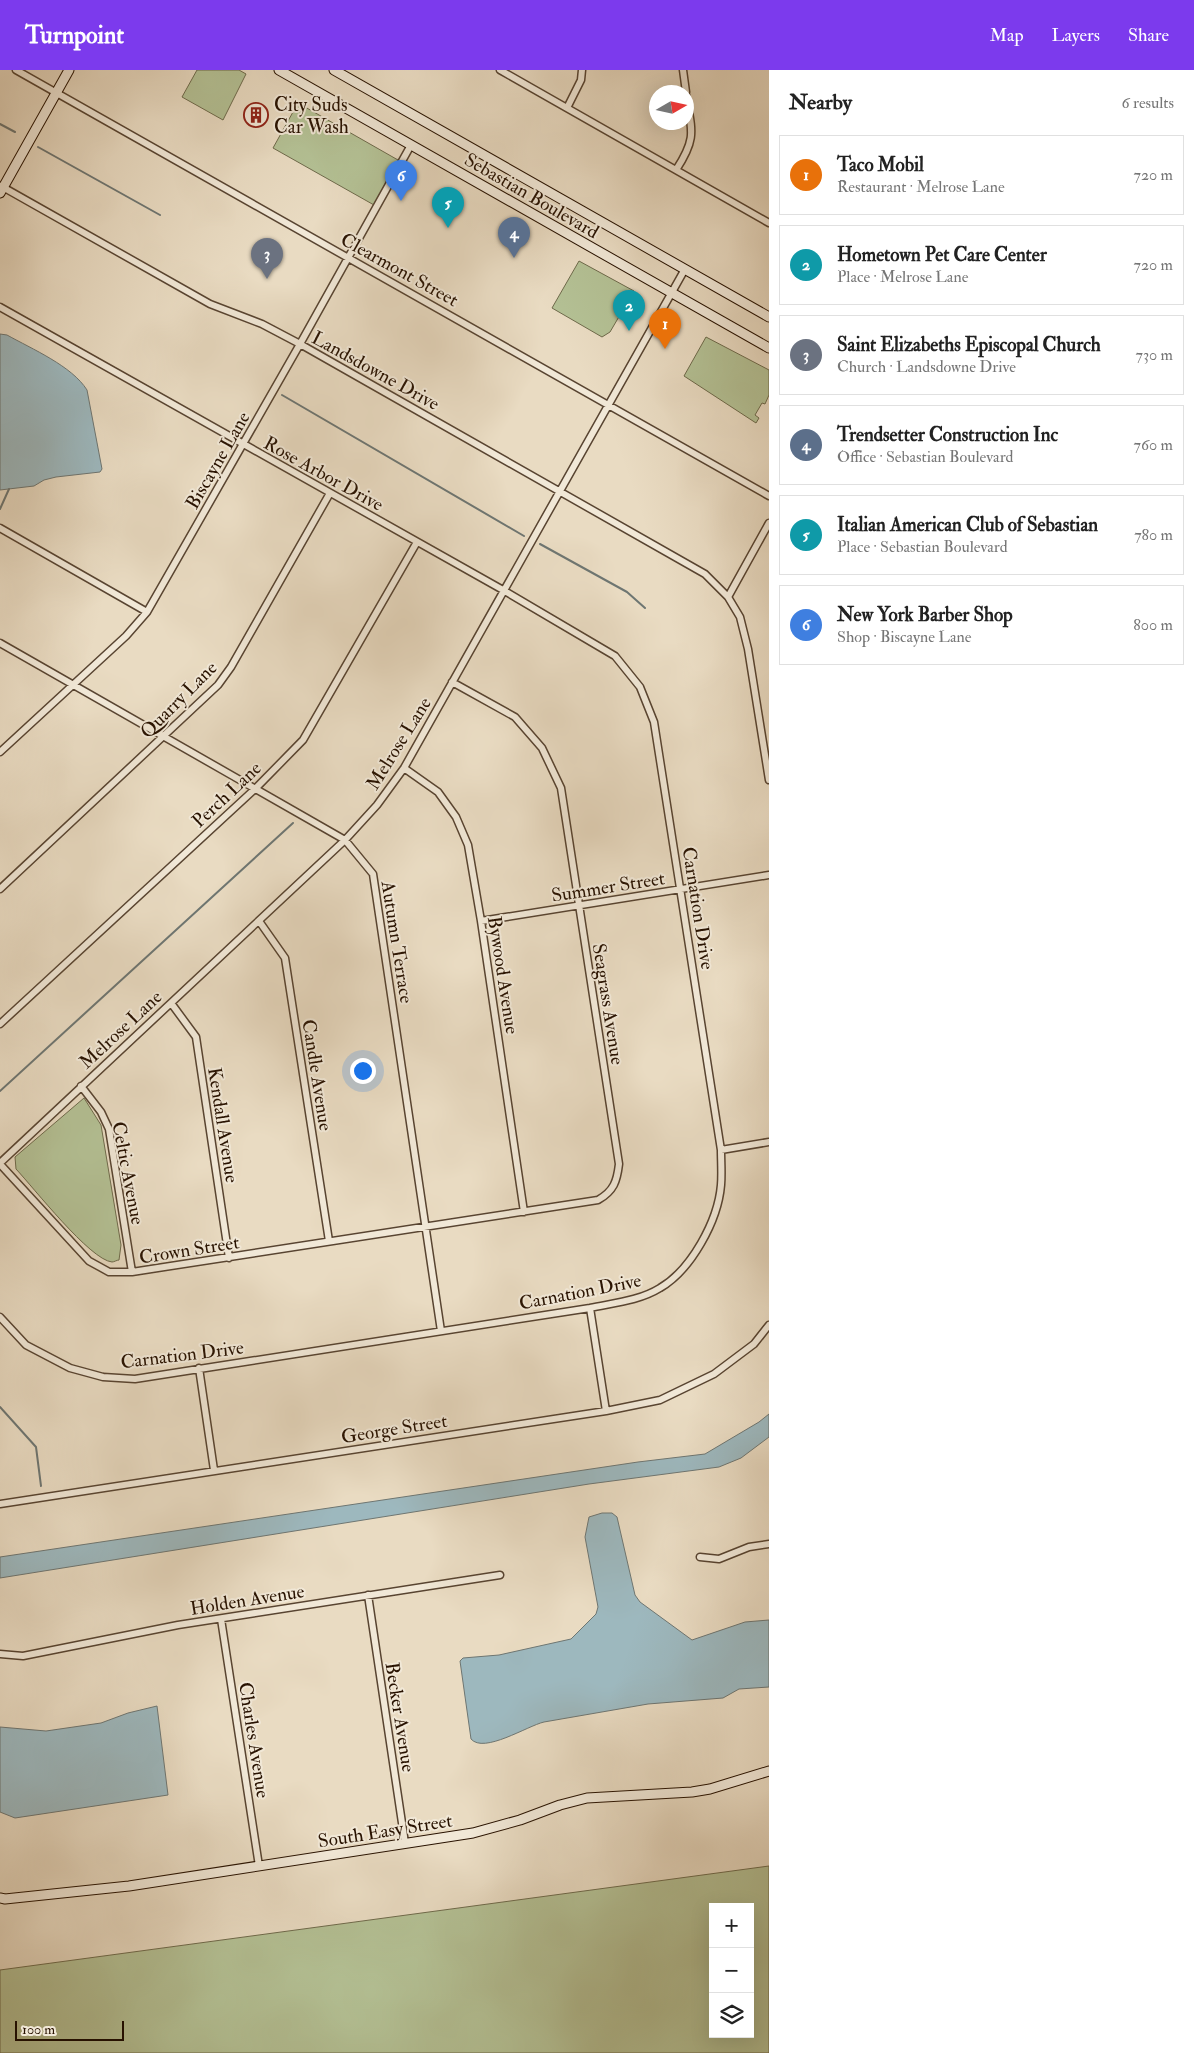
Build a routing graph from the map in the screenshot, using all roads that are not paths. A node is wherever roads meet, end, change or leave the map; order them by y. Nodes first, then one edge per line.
1 (16, 70) edge
2 (69, 70) edge
3 (279, 70) edge
4 (334, 70) edge
5 (500, 70) edge
6 (582, 70) edge
7 (683, 70) edge
8 (685, 85) edge
9 (56, 93) junction
10 (567, 108) junction
11 (692, 130) edge
12 (411, 145) junction
13 (676, 170) junction
14 (1, 188) edge
15 (769, 223) edge
16 (347, 257) junction
17 (685, 269) junction
18 (672, 292) junction
19 (0, 307) edge
20 (769, 316) edge
21 (300, 344) junction
22 (769, 348) edge
23 (608, 404) junction
24 (243, 444) junction
25 (559, 491) junction
26 (330, 493) junction
27 (769, 496) edge
28 (769, 523) edge
29 (0, 528) edge
30 (416, 542) junction
31 (503, 590) junction
32 (728, 597) junction
33 (147, 612) junction
34 (0, 643) edge
35 (452, 682) junction
36 (74, 684) junction
37 (164, 736) junction
38 (0, 752) edge
39 (404, 768) junction
40 (769, 780) edge
41 (256, 788) junction
42 (345, 840) junction
43 (769, 875) edge
44 (0, 889) edge
45 (681, 889) junction
46 (578, 906) junction
47 (259, 921) junction
48 (481, 921) junction
49 (171, 1003) junction
50 (0, 1024) edge
51 (81, 1086) junction
52 (769, 1142) edge
53 (721, 1150) junction
54 (0, 1163) edge
55 (524, 1212) junction
56 (426, 1227) junction
57 (329, 1242) junction
58 (229, 1258) junction
59 (132, 1272) junction
60 (590, 1308) junction
61 (0, 1317) edge
62 (769, 1325) edge
63 (442, 1331) junction
64 (199, 1368) junction
65 (606, 1411) junction
66 (214, 1470) junction
67 (0, 1504) edge
68 (769, 1544) edge
69 (700, 1557) dead end
70 (500, 1576) dead end
71 (368, 1595) junction
72 (221, 1618) junction
73 (0, 1654) edge
74 (769, 1771) edge
75 (405, 1843) junction
76 (260, 1866) junction
77 (0, 1898) edge

1 - 9 street, Clearmont Street
2 - 9 main road
3 - 12 main road, Sebastian Boulevard
4 - 17 main road, Sebastian Boulevard
5 - 10 street
6 - 10 street
7 - 8 street
9 - 14 main road
9 - 16 street, Clearmont Street
10 - 13 street
11 - 13 street
12 - 16 street, Biscayne Lane
12 - 18 main road, Sebastian Boulevard
13 - 15 street
14 - 21 street, Landsdowne Drive
16 - 21 street, Biscayne Lane
16 - 23 street, Clearmont Street
17 - 18 street, Melrose Lane
17 - 20 main road, Sebastian Boulevard
18 - 22 main road, Sebastian Boulevard
18 - 23 street, Melrose Lane
19 - 24 street, Rose Arbor Drive
21 - 24 street, Biscayne Lane
21 - 25 street, Landsdowne Drive
23 - 25 street, Melrose Lane
23 - 27 street, Clearmont Street
24 - 26 street, Rose Arbor Drive
24 - 33 street, Biscayne Lane
25 - 31 street, Melrose Lane
25 - 32 street, Landsdowne Drive
26 - 30 street, Rose Arbor Drive
26 - 37 street, Quarry Lane
28 - 32 street
29 - 33 street
30 - 31 street, Rose Arbor Drive
30 - 41 street, Perch Lane
31 - 35 street, Melrose Lane
31 - 45 street, Carnation Drive
32 - 40 street
33 - 36 street, Biscayne Lane
34 - 36 street, Autumn Terrace
35 - 39 street, Melrose Lane
35 - 46 street, Seagrass Avenue
36 - 37 street, Autumn Terrace
36 - 38 street, Biscayne Lane
37 - 41 street, Autumn Terrace
37 - 44 street, Quarry Lane
39 - 42 street, Melrose Lane
39 - 48 street, Bywood Avenue
41 - 42 street, Autumn Terrace
41 - 50 street, Perch Lane
42 - 47 street, Melrose Lane
42 - 56 street, Autumn Terrace
43 - 45 street, Summer Street
45 - 46 street, Summer Street
45 - 53 street, Carnation Drive
46 - 48 street, Summer Street
46 - 55 street, Seagrass Avenue
47 - 49 street, Melrose Lane
47 - 57 street, Candle Avenue
48 - 55 street, Bywood Avenue
49 - 51 street, Melrose Lane
49 - 58 street, Kendall Avenue
51 - 54 street, Melrose Lane
51 - 59 street, Celtic Avenue
52 - 53 street
53 - 60 street, Carnation Drive
54 - 59 street, Crown Street
55 - 56 street, Seagrass Avenue
56 - 57 street, Crown Street
56 - 63 street, Autumn Terrace
57 - 58 street, Crown Street
58 - 59 street, Crown Street
60 - 63 street, Carnation Drive
60 - 65 street
61 - 64 street, Carnation Drive
62 - 65 street, George Street
63 - 64 street, Carnation Drive
64 - 66 street
65 - 66 street, George Street
66 - 67 street, George Street
68 - 69 street
70 - 71 street, Holden Avenue
71 - 72 street, Holden Avenue
71 - 75 street, Becker Avenue
72 - 73 street, Holden Avenue
72 - 76 street, Charles Avenue
74 - 75 main road, South Easy Street
75 - 76 main road, South Easy Street
76 - 77 main road, South Easy Street

